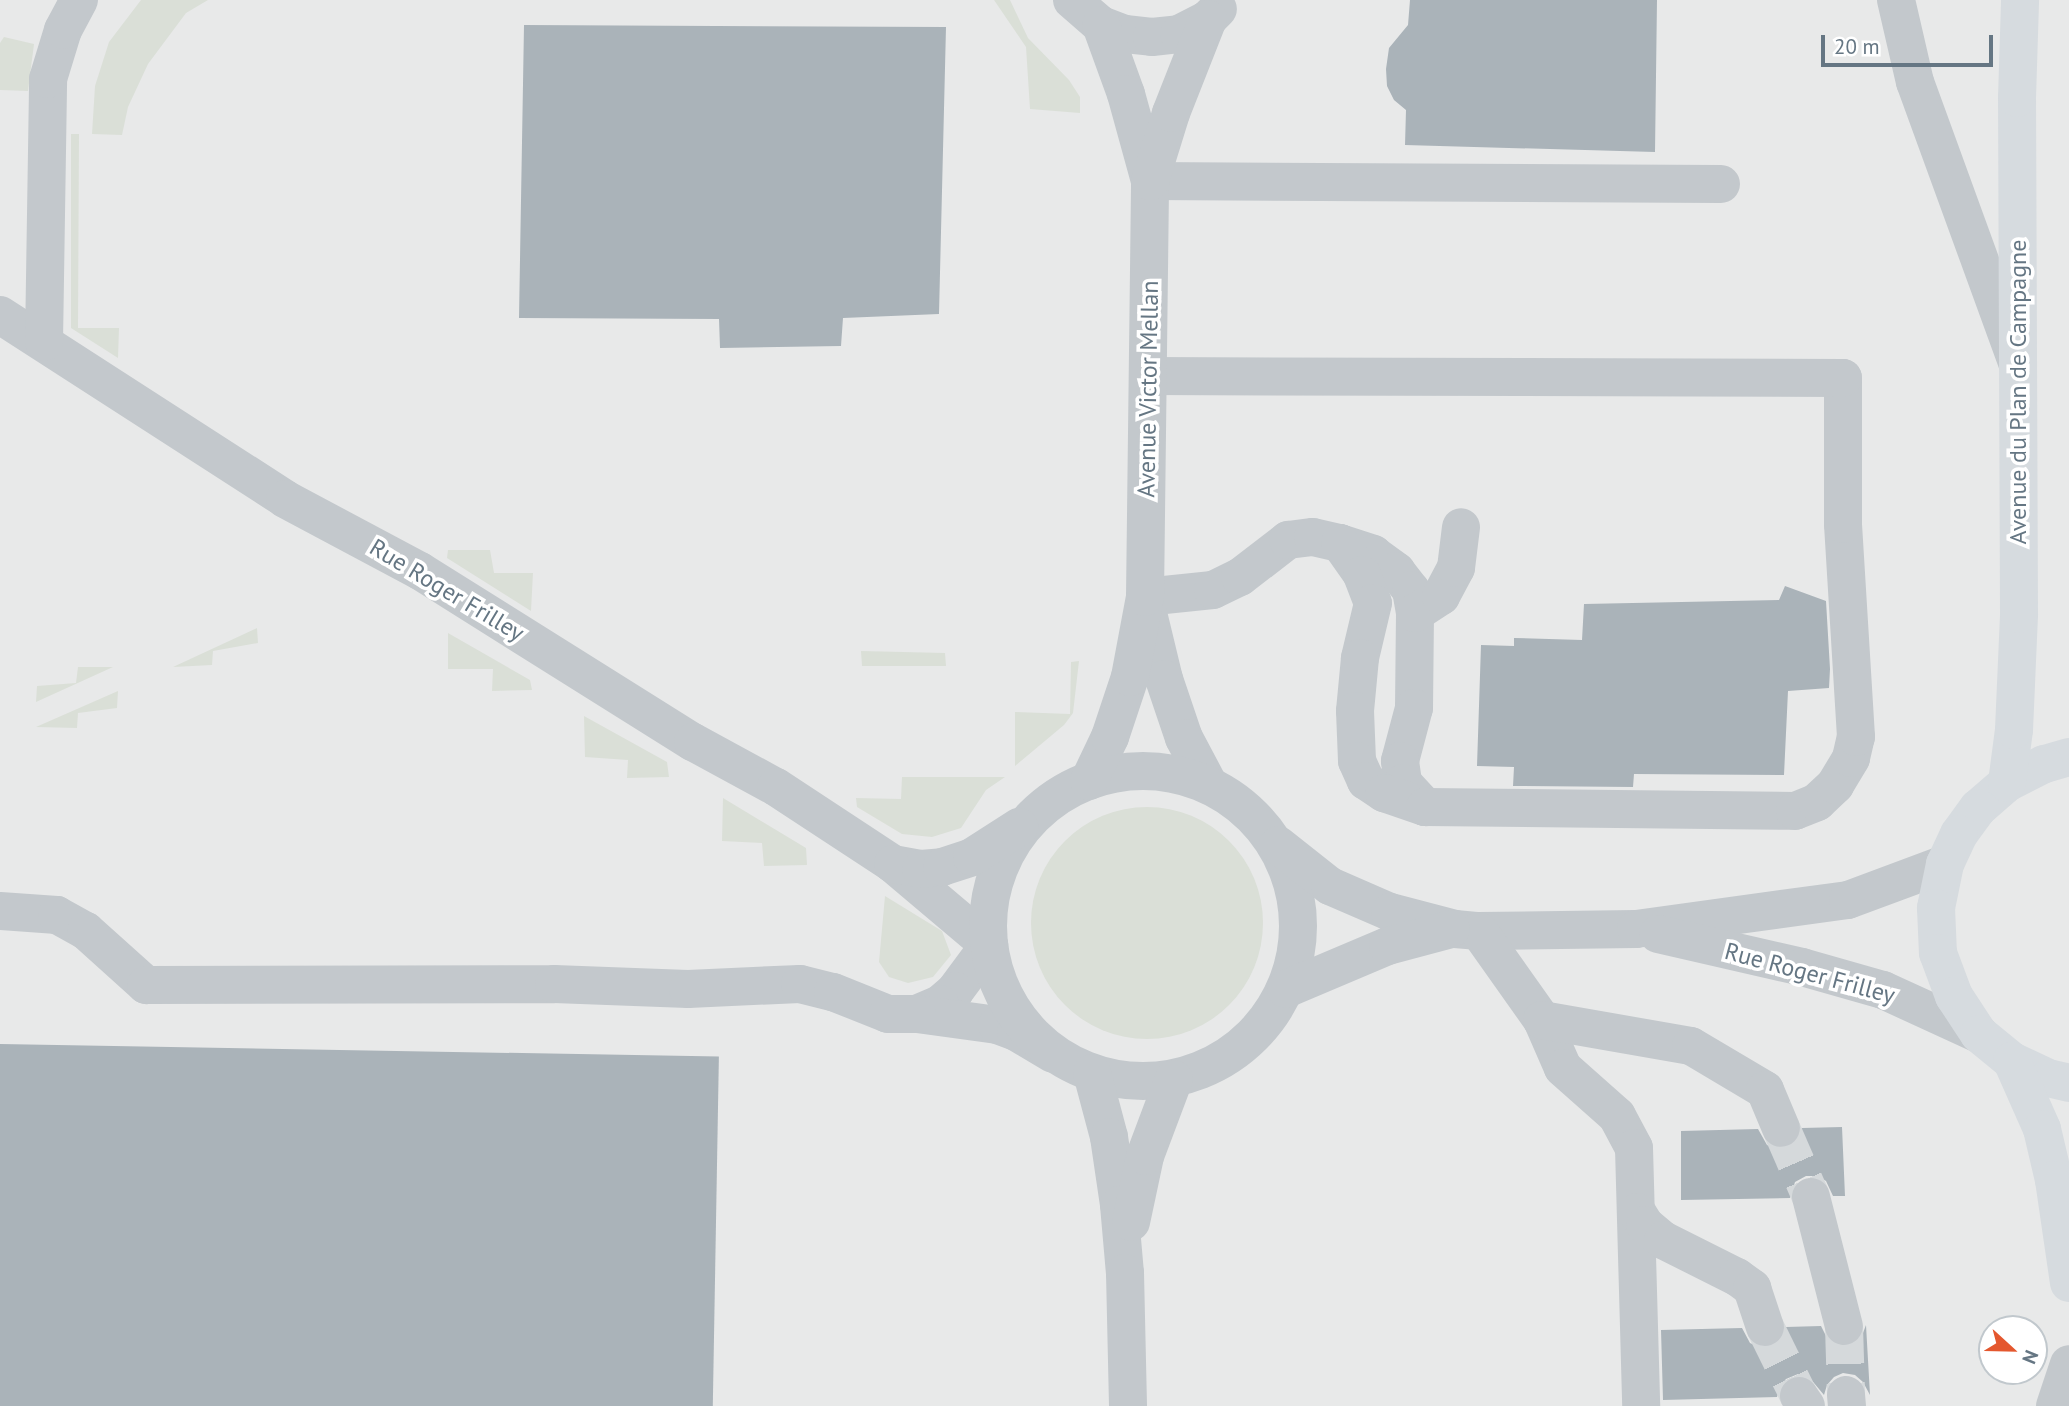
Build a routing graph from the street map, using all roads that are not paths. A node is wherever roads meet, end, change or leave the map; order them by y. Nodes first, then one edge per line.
1 (79, 0) edge
2 (1072, 0) edge
3 (1896, 0) edge
4 (2020, 0) edge
5 (1217, 10) edge
6 (1101, 24) junction
7 (1150, 181) junction
8 (1721, 184) dead end
9 (0, 315) edge
10 (44, 342) junction
11 (2018, 366) junction
12 (1148, 376) junction
13 (1461, 527) dead end
14 (1340, 543) junction
15 (1144, 597) junction
16 (1415, 613) junction
17 (2069, 757) edge
18 (1089, 781) junction
19 (2007, 783) junction
20 (1209, 785) junction
21 (1425, 807) junction
22 (1034, 816) junction
23 (1274, 842) junction
24 (893, 864) junction
25 (1945, 864) junction
26 (0, 911) edge
27 (1636, 929) junction
28 (1467, 930) junction
29 (989, 944) junction
30 (1286, 989) junction
31 (917, 1014) junction
32 (1542, 1020) junction
33 (1979, 1034) junction
34 (1054, 1054) junction
35 (2012, 1061) junction
36 (1092, 1073) junction
37 (1174, 1079) junction
38 (2069, 1083) edge
39 (1781, 1128) tunnel mouth
40 (1811, 1197) tunnel mouth
41 (1637, 1212) junction
42 (1125, 1273) junction
43 (2069, 1283) edge
44 (1844, 1326) tunnel mouth
45 (1765, 1328) tunnel mouth
46 (2069, 1364) edge
47 (1128, 1406) edge
48 (1641, 1406) edge
49 (2055, 1406) edge

1 - 10 street
2 - 6 street
3 - 11 street
4 - 11 main road, Avenue du Plan de Campagne
5 - 6 street
5 - 7 street, Avenue Victor Mellan
6 - 7 street, Avenue Victor Mellan
7 - 8 street
7 - 12 street, Avenue Victor Mellan
9 - 10 street, Rue Roger Frilley
10 - 24 street, Rue Roger Frilley
11 - 19 main road, Avenue du Plan de Campagne
12 - 15 street, Avenue Victor Mellan
12 - 21 street
13 - 16 street
14 - 15 street
14 - 16 street
14 - 21 street
15 - 18 street, Avenue Victor Mellan
15 - 20 street, Avenue Victor Mellan
16 - 21 street
17 - 19 main road
18 - 20 street, Avenue Victor Mellan
18 - 22 street, Avenue Victor Mellan
19 - 25 main road
20 - 23 street, Avenue Victor Mellan
22 - 24 street, Rue Roger Frilley
22 - 29 street, Avenue Victor Mellan
23 - 28 street, Rue Roger Frilley
23 - 30 street, Avenue Victor Mellan
24 - 29 street, Rue Roger Frilley
25 - 27 street, Rue Roger Frilley
25 - 33 main road
26 - 31 street
27 - 28 street, Rue Roger Frilley
27 - 33 street, Rue Roger Frilley
28 - 30 street, Rue Roger Frilley
28 - 32 street
29 - 31 street
29 - 34 street, Avenue Victor Mellan
30 - 37 street, Avenue Victor Mellan
31 - 34 street
32 - 39 street
32 - 41 street
33 - 35 main road
34 - 36 street, Avenue Victor Mellan
35 - 38 main road
35 - 43 main road
36 - 37 street, Avenue Victor Mellan
36 - 42 street
37 - 42 street
40 - 44 street
41 - 45 street
41 - 48 street
42 - 47 street
46 - 49 street

